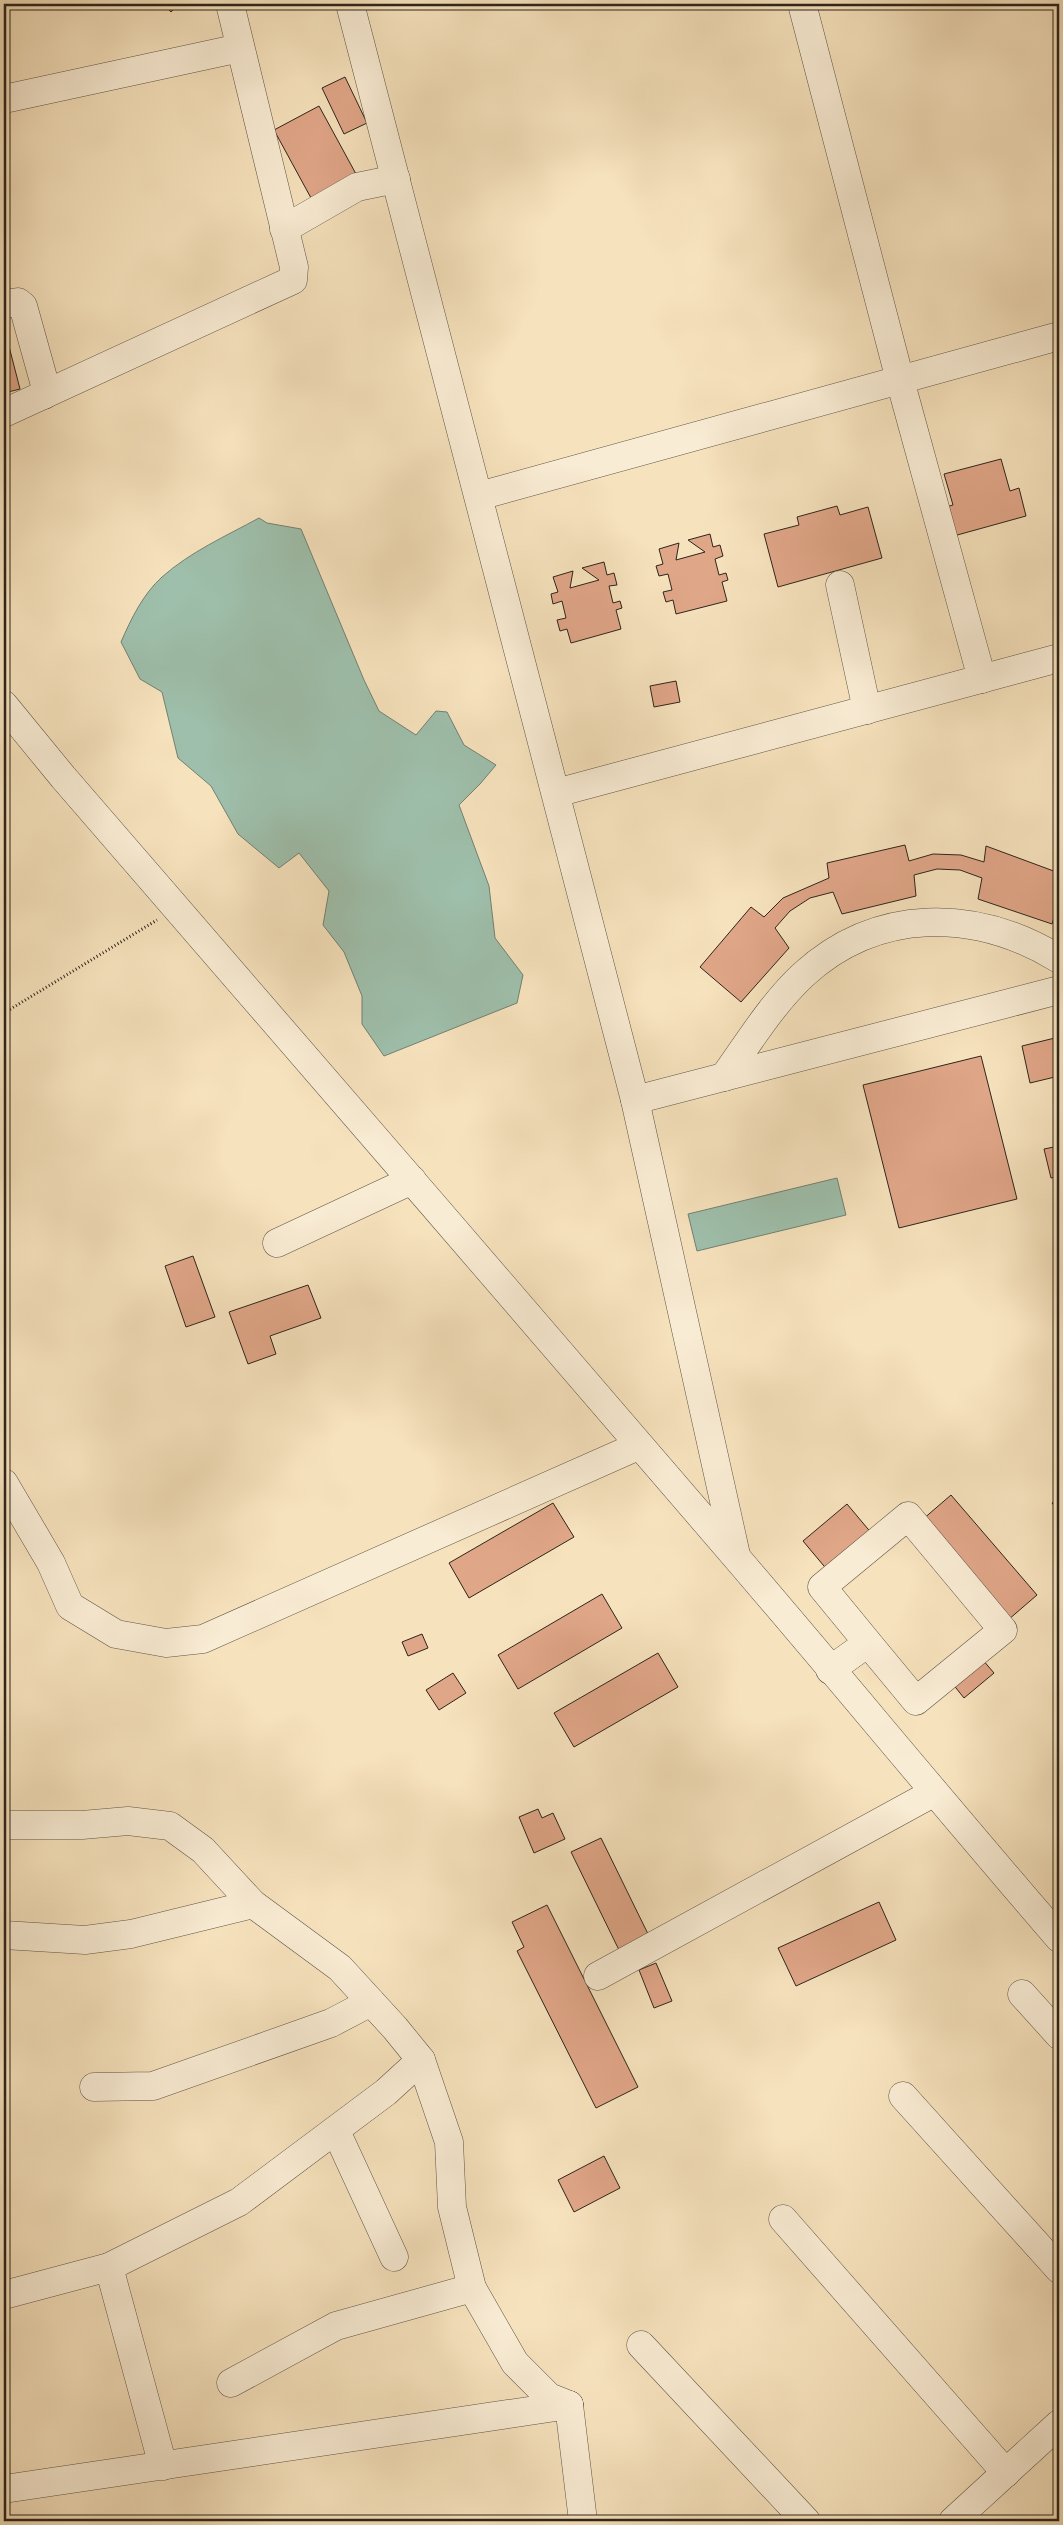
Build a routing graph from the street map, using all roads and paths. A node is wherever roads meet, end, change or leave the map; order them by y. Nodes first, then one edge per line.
1 (230, 4) edge
2 (350, 4) edge
3 (802, 4) edge
4 (240, 48) junction
5 (4, 99) edge
6 (396, 179) junction
7 (284, 229) junction
8 (4, 304) edge
9 (1059, 336) edge
10 (900, 380) junction
11 (44, 395) junction
12 (4, 413) edge
13 (479, 496) junction
14 (840, 585) dead end
15 (1059, 658) edge
16 (982, 679) junction
17 (4, 705) edge
18 (867, 710) junction
19 (556, 793) junction
20 (176, 908) junction
21 (1059, 959) edge
22 (1059, 990) edge
23 (4, 1013) edge
24 (724, 1077) junction
25 (635, 1100) junction
26 (412, 1180) junction
27 (278, 1243) dead end
28 (638, 1446) junction
29 (4, 1483) edge
30 (737, 1558) junction
31 (868, 1643) junction
32 (830, 1670) junction
33 (933, 1793) junction
34 (4, 1825) edge
35 (253, 1904) junction
36 (4, 1936) edge
37 (1059, 1938) edge
38 (598, 1976) dead end
39 (1022, 1994) dead end
40 (371, 2002) junction
41 (1059, 2035) edge
42 (421, 2060) junction
43 (94, 2087) dead end
44 (903, 2096) dead end
45 (336, 2131) junction
46 (783, 2219) dead end
47 (394, 2258) dead end
48 (109, 2267) junction
49 (1059, 2269) edge
50 (472, 2288) junction
51 (4, 2295) edge
52 (641, 2345) dead end
53 (231, 2383) dead end
54 (569, 2405) junction
55 (1059, 2424) edge
56 (163, 2466) junction
57 (1006, 2473) junction
58 (4, 2489) edge
59 (583, 2521) edge
60 (806, 2521) edge
61 (954, 2521) edge

1 - 4 street
2 - 6 street
3 - 10 street
4 - 5 street
4 - 7 street
6 - 7 street
6 - 13 street
7 - 11 street
8 - 11 street
9 - 10 street
10 - 13 street
10 - 16 street
11 - 12 street
13 - 19 street
14 - 18 street
15 - 16 street
16 - 18 street
17 - 20 street
18 - 19 street
19 - 25 street
20 - 23 path
20 - 26 street
21 - 24 street
22 - 24 street
24 - 25 street
25 - 30 street
26 - 27 street
26 - 28 street
28 - 29 street
28 - 30 street
30 - 32 street
31 - 31 street
31 - 32 street
32 - 33 street
33 - 37 street
33 - 38 street
34 - 35 street
35 - 36 street
35 - 40 street
39 - 41 street
40 - 42 street
40 - 43 street
42 - 45 street
42 - 50 street
44 - 49 street
45 - 47 street
45 - 48 street
46 - 57 street
48 - 51 street
48 - 56 street
50 - 53 street
50 - 54 street
52 - 60 street
54 - 56 street
54 - 59 street
55 - 57 street
56 - 58 street
57 - 61 street

